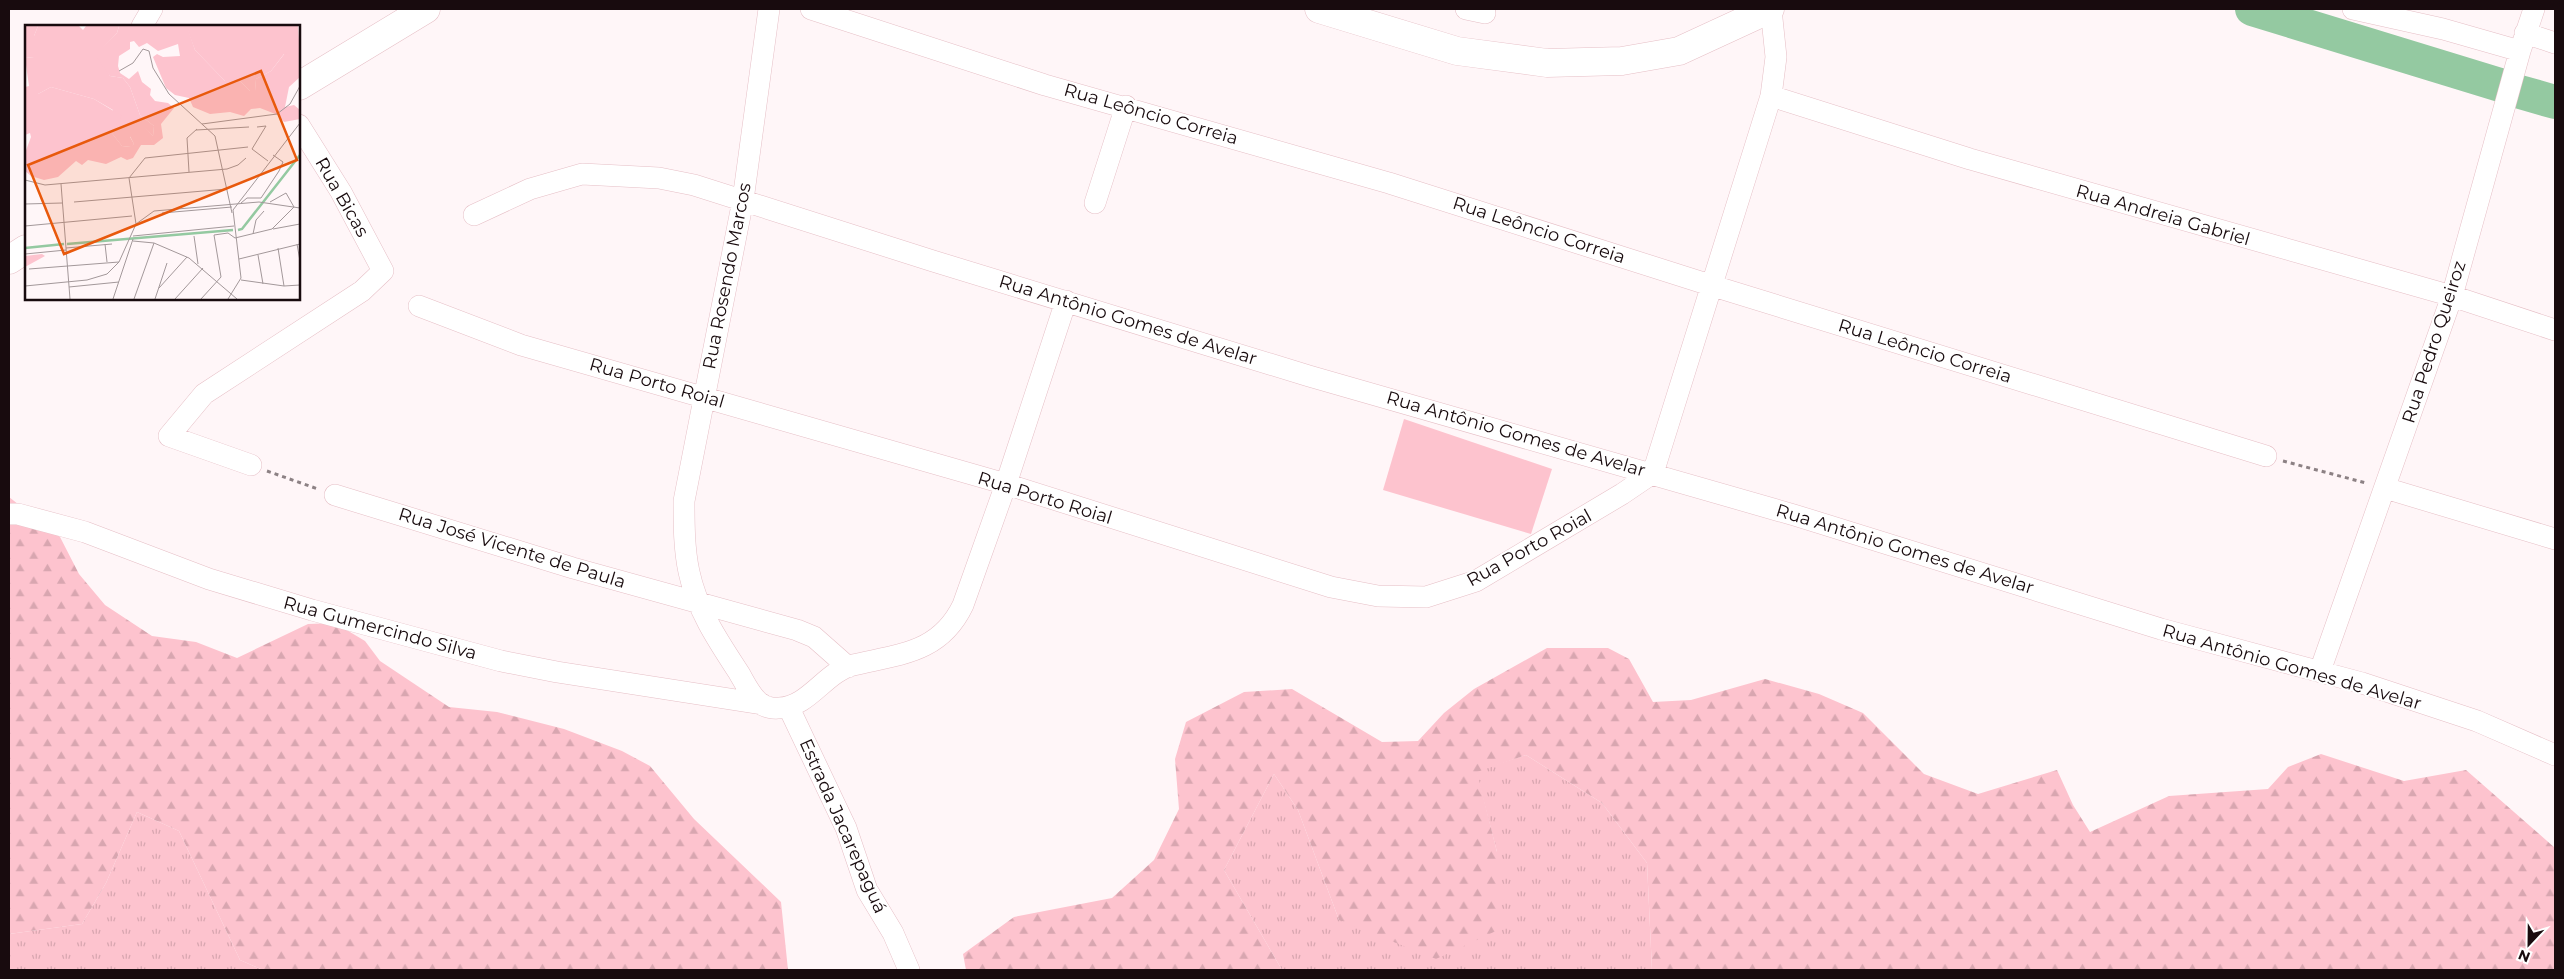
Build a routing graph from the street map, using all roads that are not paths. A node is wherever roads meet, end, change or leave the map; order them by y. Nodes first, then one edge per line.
1 (152, 9) edge
2 (426, 9) edge
3 (769, 9) edge
4 (811, 9) edge
5 (1320, 9) edge
6 (1771, 9) edge
7 (2353, 9) edge
8 (2534, 9) edge
9 (143, 25) edge
10 (2523, 42) junction
11 (2555, 43) edge
12 (300, 85) edge
13 (1772, 96) junction
14 (1126, 106) junction
15 (300, 127) edge
16 (743, 200) junction
17 (1095, 203) dead end
18 (474, 215) dead end
19 (25, 250) edge
20 (9, 260) edge
21 (1710, 285) junction
22 (2452, 296) junction
23 (1066, 301) junction
24 (419, 306) dead end
25 (2555, 330) edge
26 (704, 397) junction
27 (2266, 456) road end
28 (250, 465) road end
29 (1653, 473) junction
30 (1006, 484) junction
31 (2385, 488) junction
32 (335, 495) road end
33 (9, 514) edge
34 (2555, 539) edge
35 (697, 600) junction
36 (848, 667) junction
37 (2320, 671) junction
38 (762, 704) junction
39 (790, 708) junction
40 (2555, 755) edge
41 (909, 970) edge

1 - 9 street
2 - 12 street
3 - 16 street, Rua Rosendo Marcos
4 - 14 street, Rua Leôncio Correia
5 - 6 street
6 - 13 street
7 - 10 street
8 - 10 street, Rua Pedro Queiroz
10 - 11 street
10 - 22 street, Rua Pedro Queiroz
13 - 21 street
13 - 22 street, Rua Andreia Gabriel
14 - 17 street
14 - 21 street, Rua Leôncio Correia
15 - 28 street, Rua Bicas
16 - 18 street, Rua Antônio Gomes de Avelar
16 - 23 street, Rua Antônio Gomes de Avelar
16 - 26 street, Rua Rosendo Marcos
19 - 20 street
21 - 27 street, Rua Leôncio Correia
21 - 29 street
22 - 25 street, Rua Andreia Gabriel
22 - 31 street, Rua Pedro Queiroz
23 - 29 street, Rua Antônio Gomes de Avelar
23 - 30 street
24 - 26 street, Rua Porto Roial
26 - 30 street, Rua Porto Roial
26 - 35 street, Rua Rosendo Marcos
29 - 30 street, Rua Porto Roial
29 - 37 street, Rua Antônio Gomes de Avelar
30 - 36 street
31 - 34 street
31 - 37 street, Rua Pedro Queiroz
32 - 35 street, Rua José Vicente de Paula
33 - 38 street, Rua Gumercindo Silva
35 - 36 street, Rua José Vicente de Paula
35 - 38 street, Rua Rosendo Marcos
36 - 39 street
37 - 40 street, Rua Antônio Gomes de Avelar
38 - 39 street
39 - 41 street, Estrada Jacarepaguá

